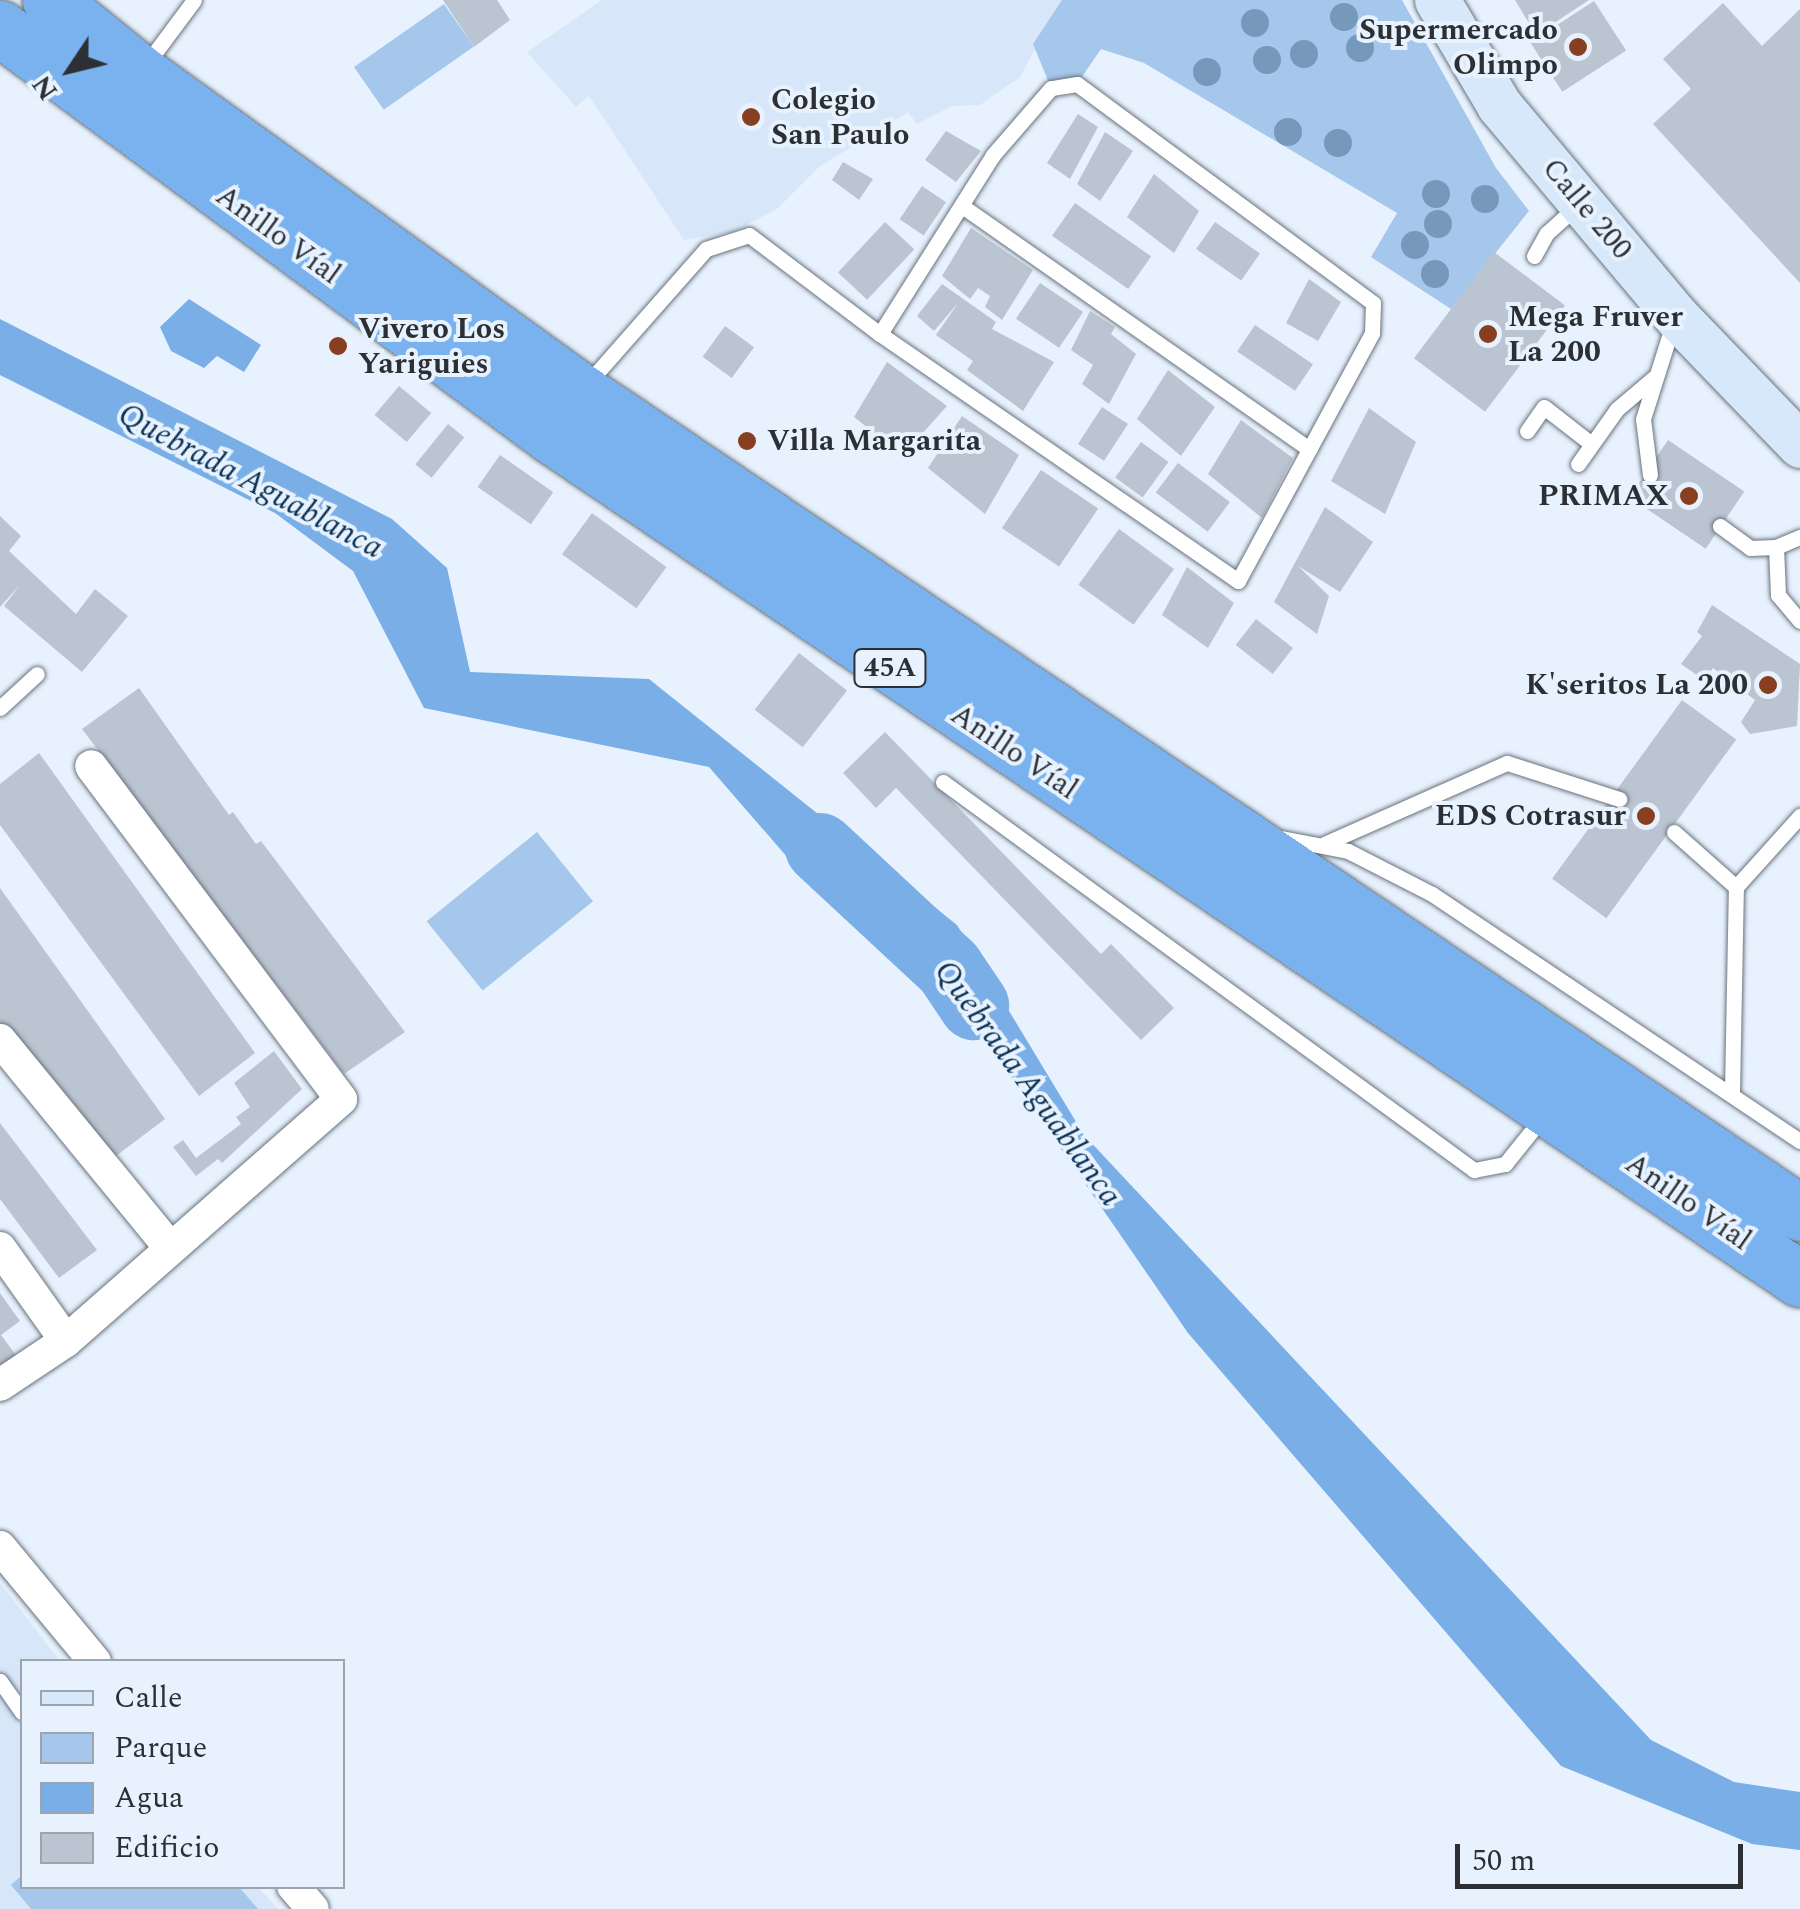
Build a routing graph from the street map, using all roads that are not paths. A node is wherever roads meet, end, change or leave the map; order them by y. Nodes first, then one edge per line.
1 (50, 0) edge
2 (194, 0) edge
3 (1437, 0) edge
4 (6, 39) edge
5 (140, 73) junction
6 (1581, 203) junction
7 (962, 206) junction
8 (1534, 256) dead end
9 (1676, 316) junction
10 (880, 334) junction
11 (1656, 376) junction
12 (580, 391) junction
13 (1527, 431) dead end
14 (1590, 443) junction
15 (1800, 446) edge
16 (1309, 449) junction
17 (1578, 464) dead end
18 (1650, 474) dead end
19 (1720, 526) dead end
20 (1800, 537) edge
21 (1776, 547) junction
22 (1800, 621) edge
23 (36, 674) dead end
24 (0, 708) edge
25 (91, 766) dead end
26 (943, 782) dead end
27 (1619, 799) dead end
28 (1800, 816) edge
29 (1224, 830) junction
30 (1674, 832) dead end
31 (1324, 844) junction
32 (1736, 887) junction
33 (0, 1040) edge
34 (1732, 1091) junction
35 (1551, 1108) junction
36 (1800, 1141) edge
37 (1800, 1214) edge
38 (0, 1248) edge
39 (170, 1248) junction
40 (1800, 1280) edge
41 (66, 1341) junction
42 (0, 1385) edge
43 (0, 1547) edge
44 (93, 1659) edge
45 (0, 1681) edge
46 (20, 1709) edge
47 (296, 1889) edge
48 (313, 1909) edge

1 - 5 highway, Anillo Víal / 45A
2 - 5 lane
3 - 6 main road, Calle 200
4 - 35 highway, Anillo Víal / 45A
5 - 12 highway, Anillo Víal / 45A
6 - 8 lane
6 - 9 main road, Calle 200
7 - 10 lane
7 - 16 lane
7 - 16 lane
9 - 11 lane
9 - 15 main road, Calle 200
10 - 12 lane
10 - 16 lane
11 - 14 lane
11 - 18 lane
12 - 29 highway, Anillo Víal / 45A
13 - 14 lane
14 - 17 lane
19 - 21 lane
20 - 21 lane
21 - 22 lane
23 - 24 lane
25 - 39 street
26 - 35 lane
27 - 31 lane
28 - 32 lane
29 - 31 lane
29 - 37 highway, Anillo Víal / 45A
30 - 32 lane
31 - 34 lane
32 - 34 lane
33 - 39 street
34 - 36 lane
35 - 40 highway, Anillo Víal / 45A
38 - 41 street
39 - 41 street
41 - 42 street
43 - 44 street
45 - 46 lane
47 - 48 street

